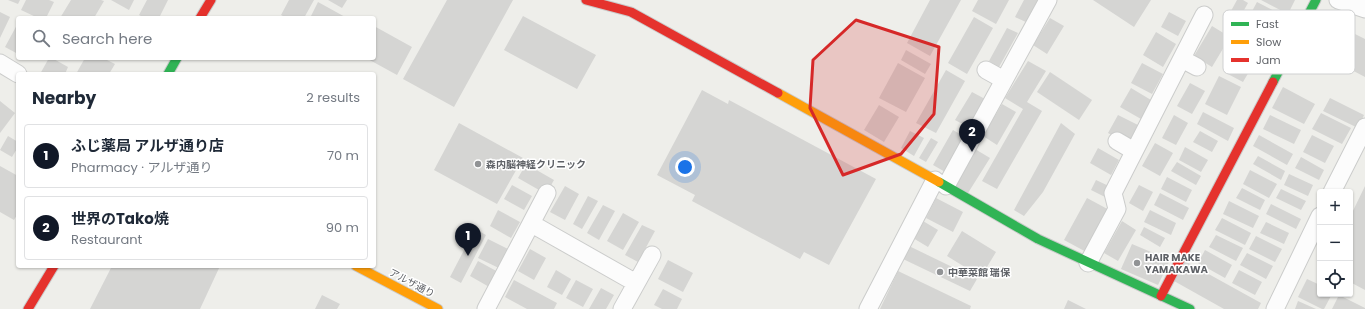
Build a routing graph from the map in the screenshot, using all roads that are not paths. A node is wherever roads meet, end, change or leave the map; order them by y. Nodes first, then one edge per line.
1 (211, 0) edge
2 (586, 0) edge
3 (1048, 0) edge
4 (1316, 0) edge
5 (1338, 0) edge
6 (1365, 9) edge
7 (1311, 10) edge
8 (1204, 15) dead end
9 (201, 16) edge
10 (1182, 59) junction
11 (176, 60) edge
12 (0, 62) edge
13 (1197, 67) dead end
14 (986, 70) dead end
15 (169, 72) edge
16 (16, 73) edge
17 (1277, 74) edge
18 (1004, 80) junction
19 (1365, 128) edge
20 (1117, 141) dead end
21 (1134, 151) junction
22 (940, 183) junction
23 (1334, 189) edge
24 (547, 194) dead end
25 (1317, 222) edge
26 (532, 224) junction
27 (652, 255) dead end
28 (1088, 262) junction
29 (53, 268) edge
30 (360, 268) edge
31 (636, 283) junction
32 (1161, 296) junction
33 (28, 309) edge
34 (438, 309) edge
35 (486, 309) edge
36 (622, 309) edge
37 (868, 309) edge
38 (1190, 309) edge
39 (1275, 309) edge

1 - 9 street
2 - 22 street
3 - 18 street
4 - 7 street
5 - 6 street
8 - 10 street
10 - 13 street
10 - 21 street
11 - 15 street
12 - 16 street
14 - 18 street
17 - 32 street
18 - 22 street
19 - 23 street
20 - 21 street
21 - 28 street
22 - 28 street
22 - 37 street
24 - 26 street
25 - 39 street
26 - 31 street
26 - 35 street
27 - 31 street
28 - 32 street
29 - 33 street
30 - 34 street, アルザ通り
31 - 36 street
32 - 38 street

